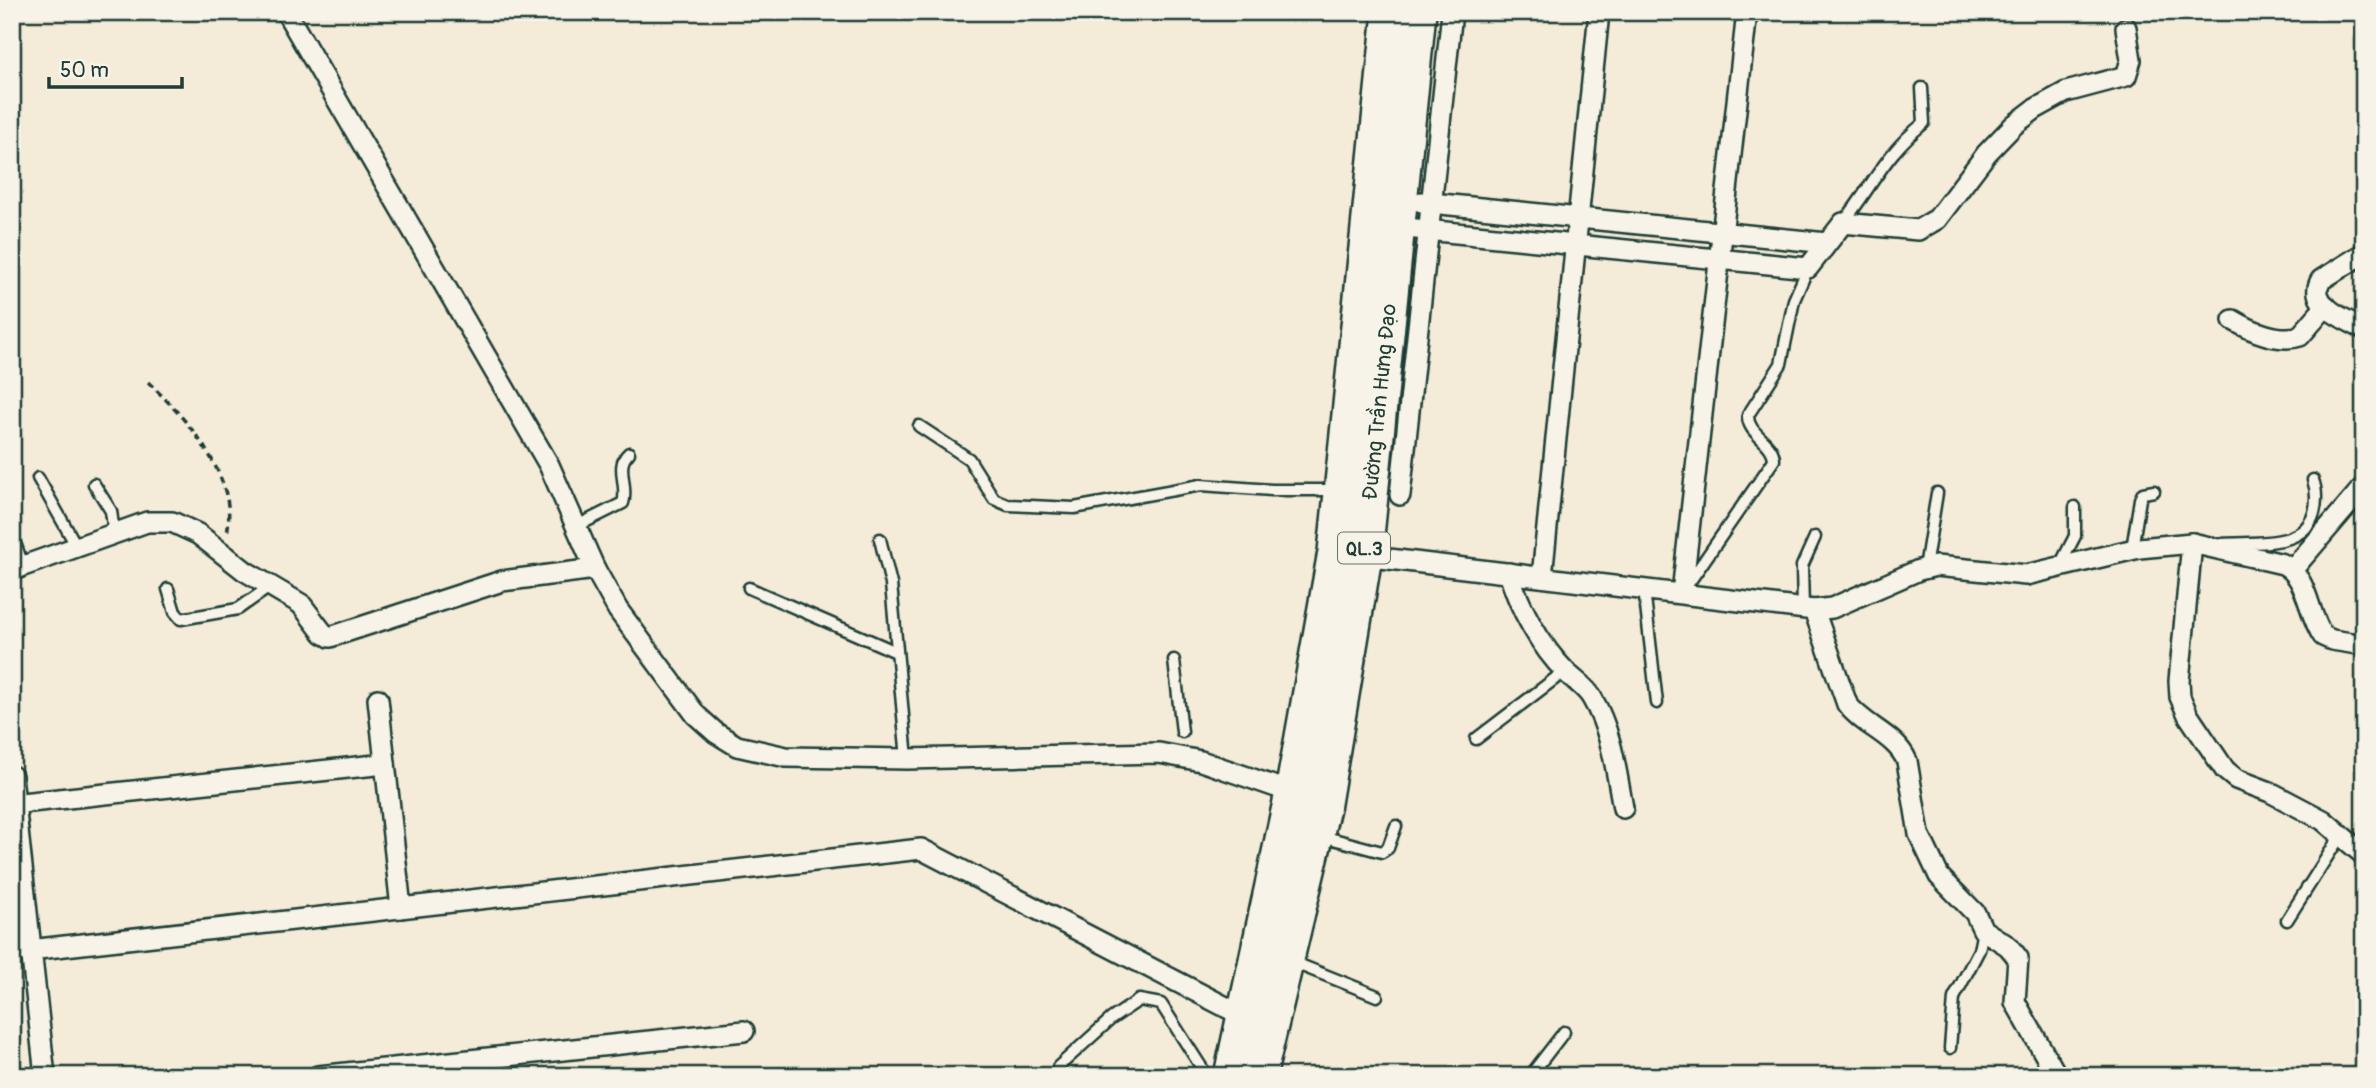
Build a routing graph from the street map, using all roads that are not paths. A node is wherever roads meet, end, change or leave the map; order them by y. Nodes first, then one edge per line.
1 (286, 12) edge
2 (1391, 12) edge
3 (1418, 12) edge
4 (1452, 12) edge
5 (1599, 12) edge
6 (1747, 12) edge
7 (2126, 28) dead end
8 (1922, 88) dead end
9 (1414, 215) junction
10 (1578, 218) junction
11 (1843, 223) junction
12 (1722, 232) junction
13 (1828, 243) junction
14 (1576, 245) junction
15 (2364, 253) edge
16 (1719, 259) junction
17 (1808, 268) junction
18 (2326, 306) junction
19 (2233, 320) dead end
20 (2364, 329) edge
21 (919, 426) dead end
22 (629, 453) dead end
23 (38, 478) dead end
24 (2313, 480) dead end
25 (94, 484) dead end
26 (2364, 486) edge
27 (1343, 490) junction
28 (2154, 491) dead end
29 (1937, 493) dead end
30 (1400, 495) dead end
31 (2075, 507) dead end
32 (577, 526) junction
33 (114, 533) junction
34 (1815, 537) dead end
35 (880, 539) dead end
36 (2198, 544) junction
37 (77, 547) junction
38 (12, 548) edge
39 (2132, 549) junction
40 (1364, 556) junction
41 (1925, 568) junction
42 (2059, 568) junction
43 (15, 569) edge
44 (595, 569) junction
45 (2293, 569) junction
46 (1509, 573) junction
47 (1542, 577) junction
48 (271, 586) junction
49 (749, 587) dead end
50 (167, 589) dead end
51 (1644, 589) junction
52 (1682, 593) junction
53 (1809, 610) junction
54 (2364, 645) edge
55 (894, 651) junction
56 (1174, 660) dead end
57 (1565, 671) junction
58 (378, 699) dead end
59 (1657, 703) dead end
60 (1476, 739) dead end
61 (1181, 743) junction
62 (906, 758) junction
63 (385, 764) junction
64 (12, 776) edge
65 (14, 804) edge
66 (1623, 808) dead end
67 (1311, 810) junction
68 (1396, 826) dead end
69 (2341, 834) junction
70 (2364, 855) edge
71 (401, 908) junction
72 (2287, 920) dead end
73 (1983, 930) junction
74 (22, 951) edge
75 (1285, 959) junction
76 (1377, 996) dead end
77 (1245, 1017) junction
78 (744, 1031) dead end
79 (1564, 1032) dead end
80 (1950, 1048) dead end
81 (1058, 1067) dead end
82 (44, 1076) edge
83 (318, 1076) edge
84 (1207, 1076) edge
85 (1232, 1076) edge
86 (1258, 1076) edge
87 (1530, 1076) edge
88 (2057, 1076) edge

1 - 32 street
2 - 27 highway, Đường Trần Hưng Đạo / QL.3
3 - 9 highway, Đường Trần Hưng Đạo / QL.3
4 - 9 street
5 - 10 street
6 - 12 street
7 - 11 street
8 - 11 lane
9 - 10 street
9 - 14 street
9 - 30 street
9 - 40 highway, Đường Trần Hưng Đạo / QL.3
10 - 12 street
10 - 14 street
11 - 13 street
12 - 13 street
12 - 16 street
13 - 17 street
14 - 16 street
14 - 47 street
15 - 18 street
16 - 17 street
16 - 52 street
17 - 52 lane
18 - 19 street
18 - 20 street
21 - 27 lane
22 - 32 lane
23 - 37 lane
24 - 36 lane
25 - 33 lane
26 - 45 street
27 - 67 highway, Đường Trần Hưng Đạo / QL.3
28 - 39 lane
29 - 41 lane
31 - 42 lane
32 - 44 street
33 - 37 street
33 - 48 street
34 - 53 lane
35 - 55 lane
36 - 39 street
36 - 45 street
36 - 69 street
37 - 43 street
38 - 43 street
39 - 42 street
40 - 46 street
40 - 67 highway, Đường Trần Hưng Đạo / QL.3
41 - 42 street
41 - 53 street
44 - 48 street
44 - 62 street
45 - 54 street
46 - 47 street
46 - 57 street
47 - 51 street
48 - 50 lane
49 - 55 lane
51 - 52 street
51 - 59 lane
52 - 53 street
53 - 73 street
55 - 62 lane
56 - 61 lane
57 - 60 lane
57 - 66 street
58 - 63 street
61 - 62 street
61 - 67 street
63 - 65 street
63 - 71 street
64 - 65 street
65 - 74 street
67 - 68 lane
67 - 75 highway, Đường Trần Hưng Đạo / QL.3
67 - 77 highway, Đường Trần Hưng Đạo / QL.3
69 - 70 street
69 - 72 lane
71 - 74 street
71 - 77 street
73 - 80 lane
73 - 88 street
74 - 82 street
75 - 76 lane
75 - 86 highway, Đường Trần Hưng Đạo / QL.3
77 - 85 highway, Đường Trần Hưng Đạo / QL.3
78 - 83 street
79 - 87 lane
81 - 84 lane

